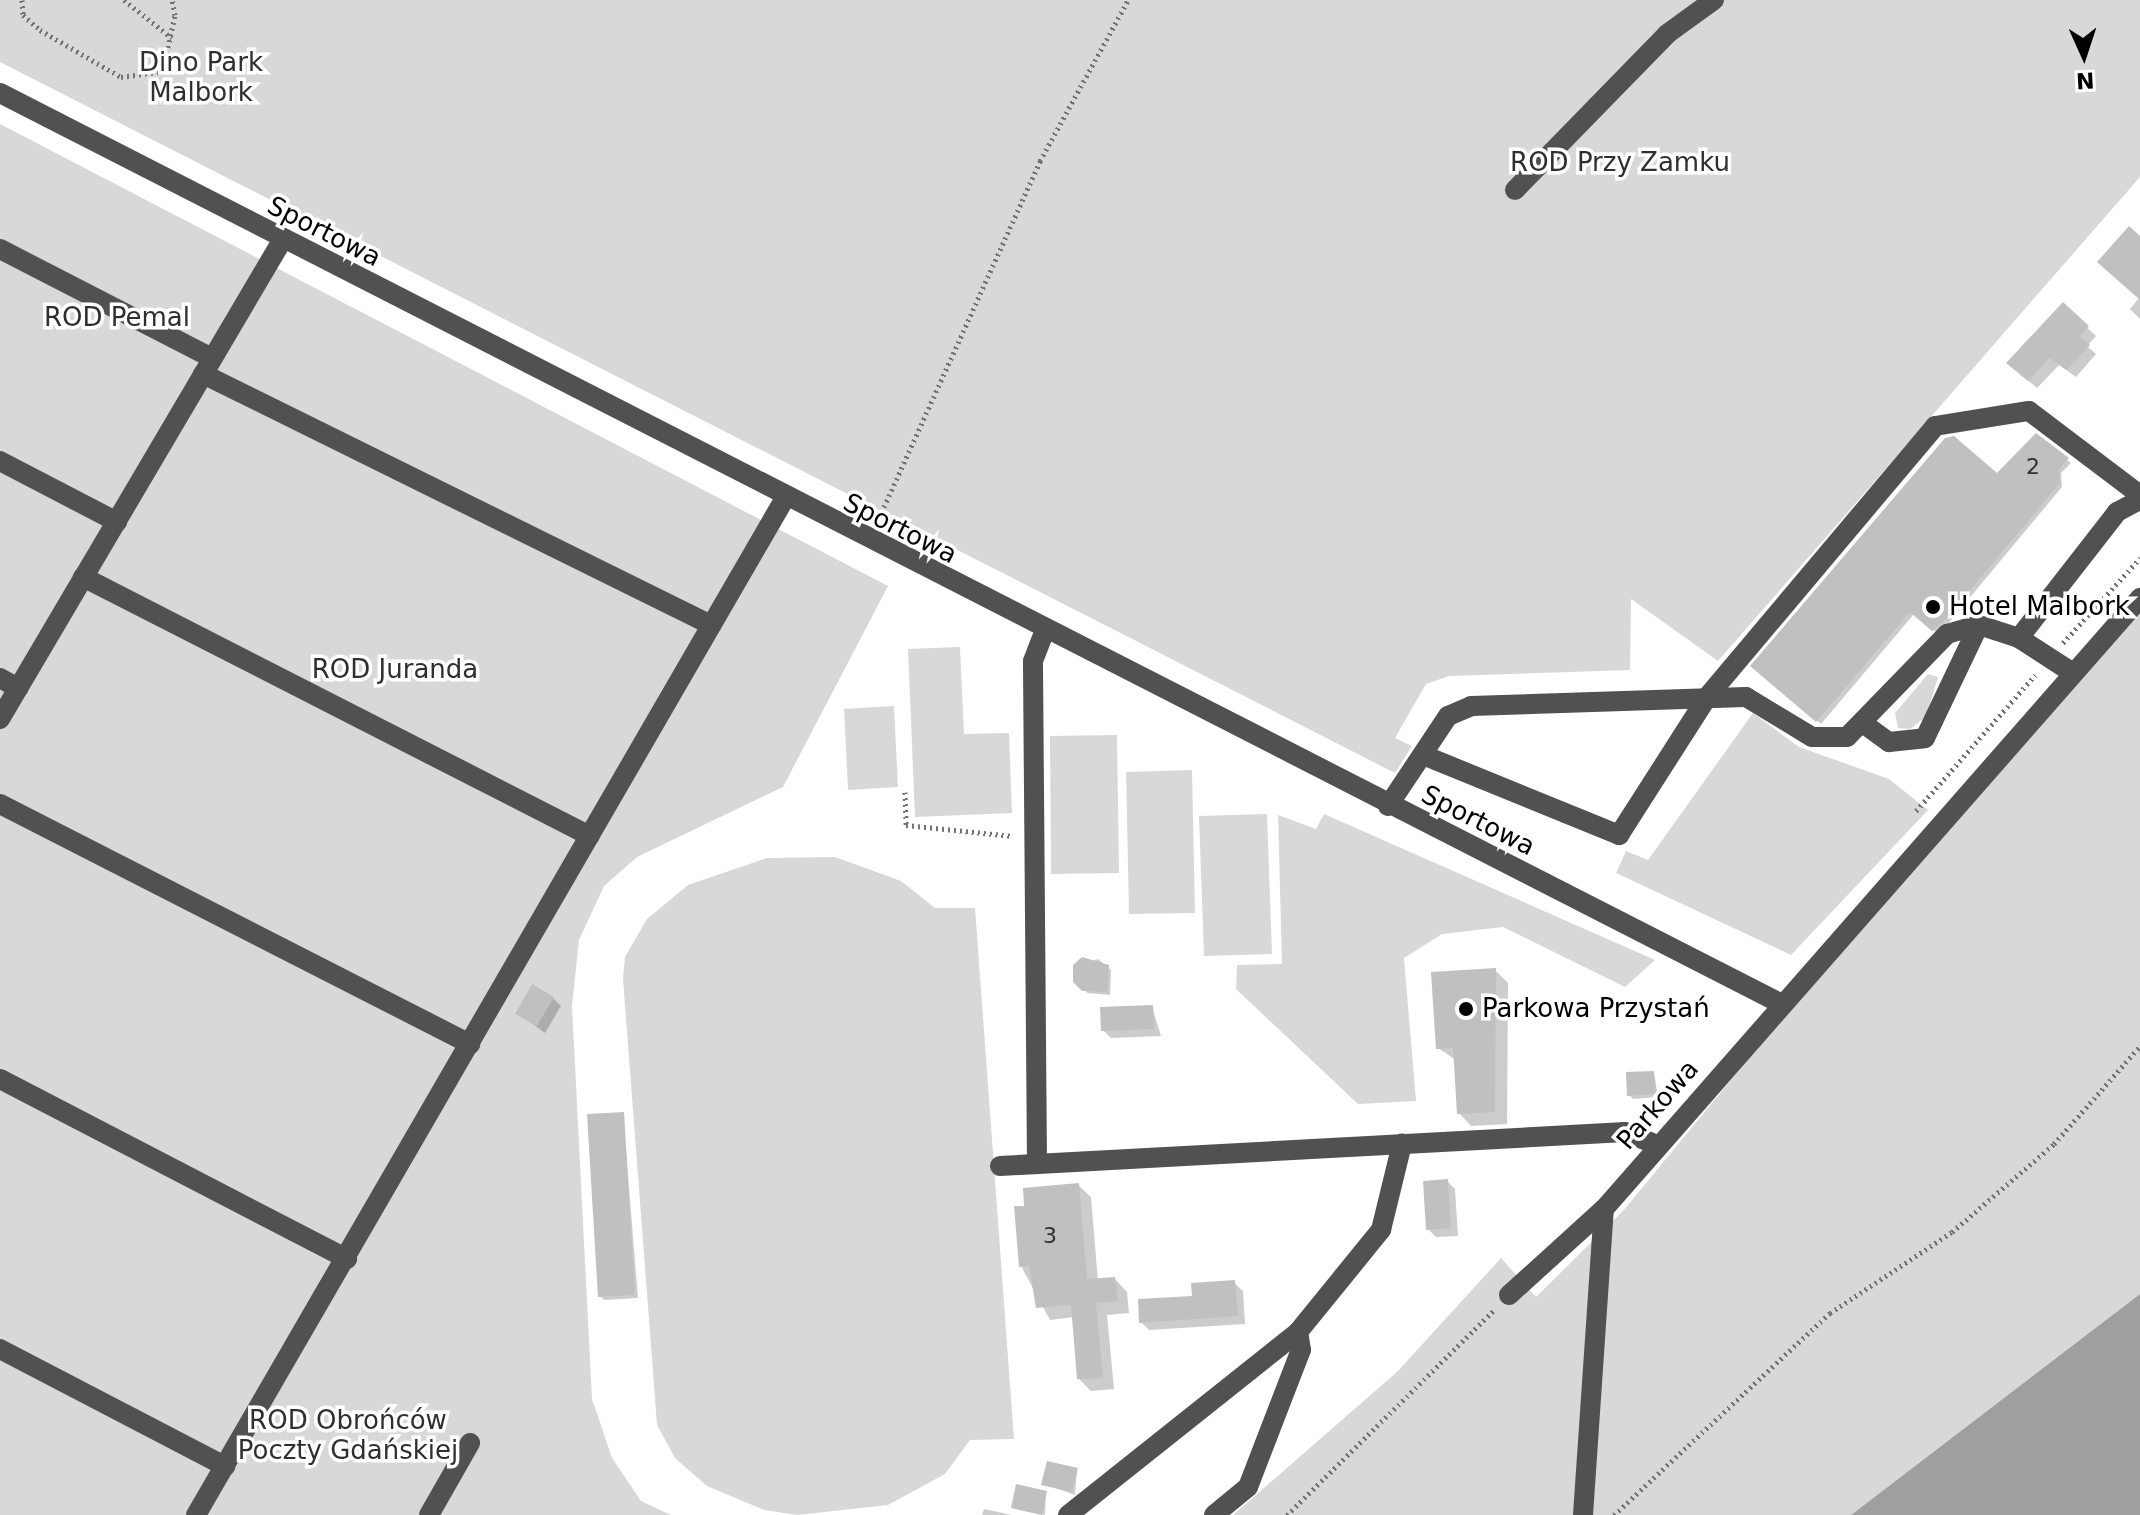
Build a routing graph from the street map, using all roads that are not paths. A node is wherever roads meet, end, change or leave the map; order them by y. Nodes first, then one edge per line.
1 (1714, 0) edge
2 (0, 93) edge
3 (1515, 190) dead end
4 (283, 239) junction
5 (0, 249) edge
6 (208, 366) junction
7 (0, 461) edge
8 (2140, 498) edge
9 (784, 500) junction
10 (117, 522) junction
11 (83, 577) junction
12 (2140, 598) edge
13 (711, 625) junction
14 (1979, 625) junction
15 (1044, 632) junction
16 (2019, 638) junction
17 (2073, 673) junction
18 (9, 683) edge
19 (1708, 696) junction
20 (0, 719) edge
21 (1864, 724) junction
22 (1423, 755) junction
23 (0, 804) edge
24 (1388, 806) junction
25 (590, 836) junction
26 (1780, 1003) junction
27 (470, 1044) junction
28 (0, 1079) edge
29 (1402, 1144) junction
30 (1657, 1145) junction
31 (1037, 1164) junction
32 (1000, 1166) dead end
33 (1604, 1209) junction
34 (347, 1259) junction
35 (1509, 1295) road end
36 (1298, 1332) junction
37 (0, 1349) edge
38 (470, 1443) dead end
39 (225, 1466) junction
40 (196, 1515) edge
41 (429, 1515) edge
42 (1068, 1515) edge
43 (1214, 1515) edge
44 (1583, 1515) edge

1 - 3 street
2 - 4 street, Sportowa
4 - 6 street
4 - 9 street, Sportowa
5 - 6 street
6 - 10 street
6 - 13 street
7 - 10 street
8 - 16 street
8 - 19 street
9 - 13 street
9 - 15 street, Sportowa
10 - 11 street
11 - 18 street
11 - 25 street
12 - 17 street, Parkowa
13 - 25 street
14 - 16 street
14 - 21 street
14 - 21 street
15 - 24 street, Sportowa
15 - 31 street
16 - 17 street
17 - 26 street, Parkowa
18 - 20 street
19 - 21 street
19 - 22 street
19 - 22 street
22 - 24 street
23 - 27 street
24 - 26 street, Sportowa
25 - 27 street
26 - 30 street, Parkowa
27 - 34 street
28 - 34 street
29 - 30 street
29 - 31 street
29 - 36 street
30 - 33 street, Parkowa
31 - 32 street
33 - 35 street, Parkowa
33 - 44 street
34 - 39 street
36 - 42 street
36 - 43 street
37 - 39 street
38 - 41 street
39 - 40 street

